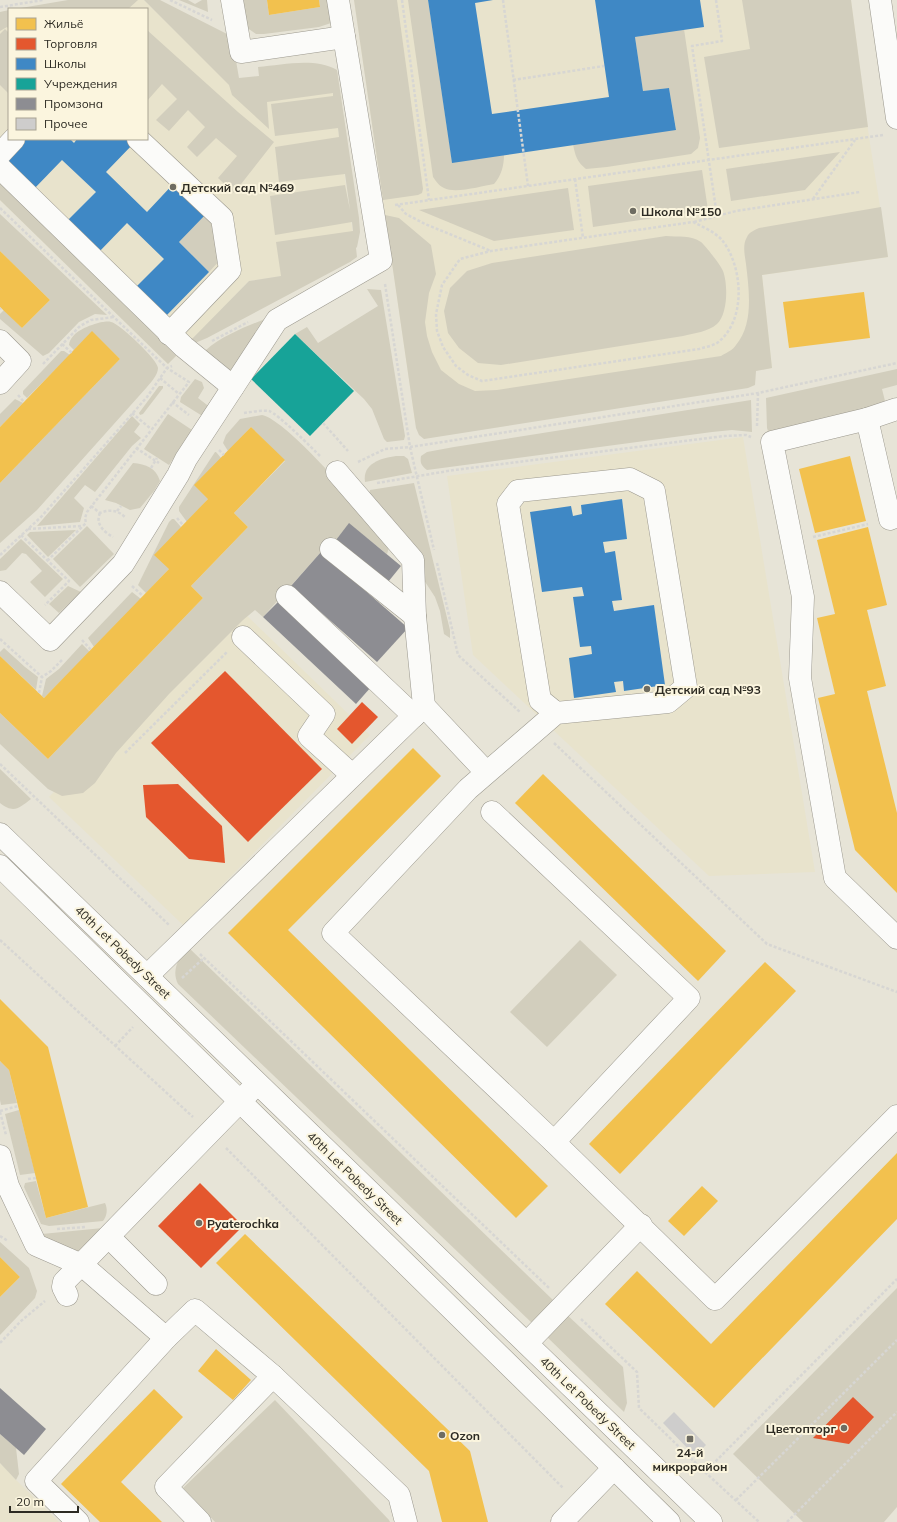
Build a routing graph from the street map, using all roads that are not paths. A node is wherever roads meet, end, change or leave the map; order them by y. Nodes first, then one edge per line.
1 (232, 0) edge
2 (338, 0) edge
3 (880, 0) edge
4 (344, 37) junction
5 (894, 82) edge
6 (894, 126) edge
7 (13, 140) edge
8 (139, 140) edge
9 (0, 154) edge
10 (0, 168) edge
11 (169, 334) junction
12 (0, 342) edge
13 (0, 383) edge
14 (233, 388) junction
15 (897, 409) edge
16 (867, 419) junction
17 (343, 480) road end
18 (894, 518) edge
19 (332, 549) dead end
20 (0, 592) edge
21 (287, 596) dead end
22 (415, 616) junction
23 (243, 637) road end
24 (419, 711) junction
25 (556, 713) junction
26 (486, 772) junction
27 (352, 776) junction
28 (492, 812) dead end
29 (0, 834) edge
30 (0, 866) edge
31 (897, 938) edge
32 (147, 976) junction
33 (258, 1084) junction
34 (240, 1101) junction
35 (897, 1116) edge
36 (554, 1142) junction
37 (4, 1149) edge
38 (4, 1190) edge
39 (641, 1225) junction
40 (115, 1230) junction
41 (82, 1265) junction
42 (156, 1284) dead end
43 (65, 1291) road end
44 (166, 1338) junction
45 (527, 1343) junction
46 (273, 1376) junction
47 (614, 1468) junction
48 (568, 1517) edge
49 (78, 1522) edge
50 (200, 1522) edge
51 (406, 1522) edge
52 (669, 1522) edge
53 (711, 1522) edge

1 - 4 street
2 - 4 street
3 - 5 street
4 - 14 street
5 - 6 street
7 - 9 street
8 - 11 street
10 - 11 street
11 - 14 street
12 - 13 street
14 - 20 street
15 - 16 street
16 - 18 street
16 - 31 street
17 - 22 street
19 - 22 street
21 - 24 street
22 - 24 street
23 - 27 street
24 - 26 street
24 - 27 street
25 - 25 street
25 - 26 street
26 - 36 street
27 - 32 street
28 - 36 street
29 - 32 street, 40th Let Pobedy Street
30 - 34 street, 40th Let Pobedy Street
32 - 33 street, 40th Let Pobedy Street
33 - 34 street
33 - 45 street, 40th Let Pobedy Street
34 - 40 street
34 - 47 street, 40th Let Pobedy Street
35 - 39 street
36 - 39 street
37 - 38 street
38 - 41 street
39 - 45 street
40 - 41 street
40 - 42 street
41 - 43 street
41 - 44 street
44 - 46 street
44 - 49 street
45 - 53 street, 40th Let Pobedy Street
46 - 50 street
46 - 51 street
47 - 48 street
47 - 52 street, 40th Let Pobedy Street

